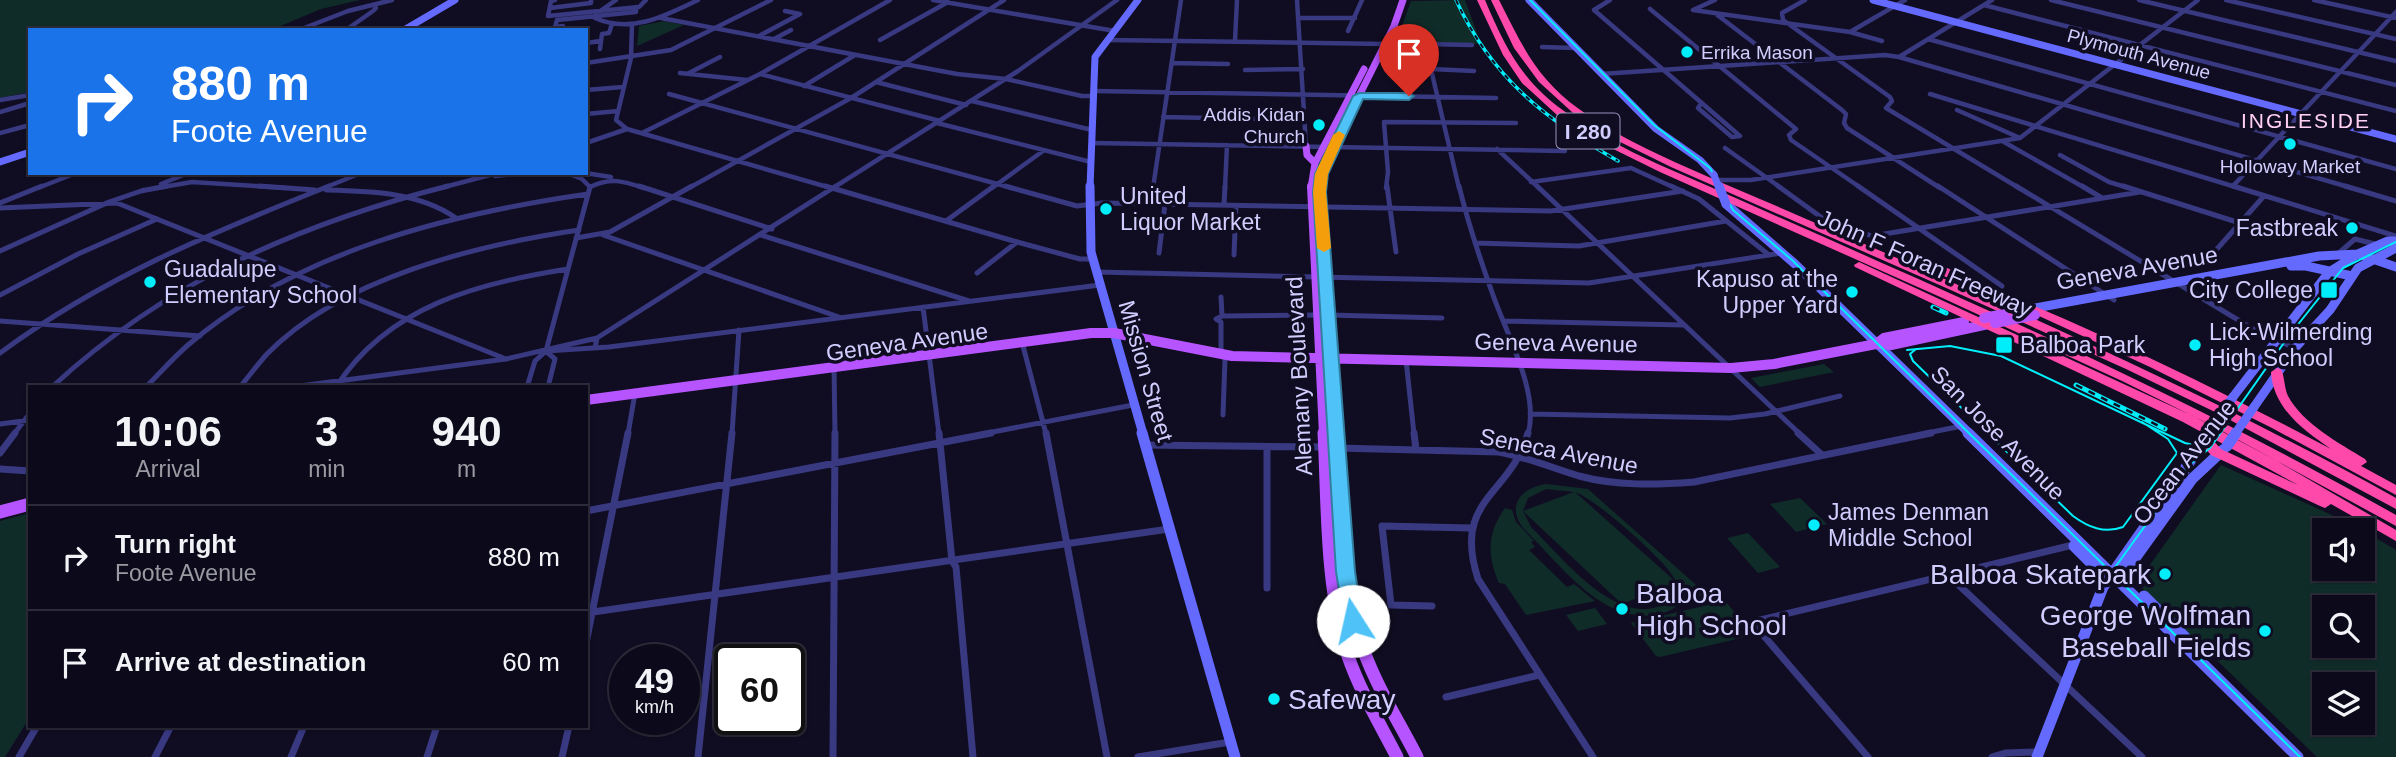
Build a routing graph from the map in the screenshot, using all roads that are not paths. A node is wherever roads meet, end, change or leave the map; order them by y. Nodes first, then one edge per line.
1 (392, 0) edge
2 (455, 0) edge
3 (555, 0) edge
4 (591, 0) edge
5 (616, 0) edge
6 (646, 0) edge
7 (698, 0) edge
8 (771, 0) edge
9 (890, 0) edge
10 (933, 0) edge
11 (1003, 0) edge
12 (1117, 0) edge
13 (1138, 0) edge
14 (1181, 0) edge
15 (1237, 0) edge
16 (1297, 0) edge
17 (1362, 0) edge
18 (1397, 0) edge
19 (1403, 0) edge
20 (1481, 0) edge
21 (1531, 0) edge
22 (1609, 0) edge
23 (1706, 0) edge
24 (1714, 0) edge
25 (1805, 0) edge
26 (1873, 0) edge
27 (1905, 0) edge
28 (1992, 0) edge
29 (2051, 0) edge
30 (2139, 0) edge
31 (2198, 0) edge
32 (2226, 0) edge
33 (2314, 0) edge
34 (1496, 1) edge
35 (948, 2) junction
36 (373, 5) junction
37 (1984, 5) junction
38 (1895, 6) junction
39 (636, 7) junction
40 (550, 8) junction
41 (989, 9) junction
42 (1658, 9) dead end
43 (600, 10) junction
44 (1693, 10) junction
45 (785, 11) dead end
46 (2185, 11) junction
47 (2396, 12) edge
48 (1716, 14) junction
49 (595, 16) junction
50 (661, 18) junction
51 (1298, 18) junction
52 (1355, 18) junction
53 (2393, 18) edge
54 (1956, 22) junction
55 (612, 24) junction
56 (632, 24) junction
57 (1789, 24) junction
58 (1084, 26) junction
59 (304, 28) edge
60 (349, 28) edge
61 (407, 28) edge
62 (564, 28) edge
63 (716, 28) junction
64 (2163, 28) junction
65 (791, 30) dead end
66 (1115, 31) junction
67 (1348, 31) dead end
68 (1850, 32) junction
69 (2375, 34) junction
70 (759, 37) junction
71 (774, 39) junction
72 (1928, 39) junction
73 (2396, 39) edge
74 (880, 40) dead end
75 (1108, 40) junction
76 (601, 41) junction
77 (1175, 41) junction
78 (1235, 41) junction
79 (1882, 41) dead end
80 (1301, 42) junction
81 (588, 43) edge
82 (1381, 44) junction
83 (1472, 45) dead end
84 (2140, 45) junction
85 (810, 46) junction
86 (1542, 47) dead end
87 (600, 49) dead end
88 (1577, 50) junction
89 (2359, 52) junction
90 (855, 55) junction
91 (720, 57) dead end
92 (1899, 57) junction
93 (631, 58) junction
94 (1836, 58) junction
95 (2396, 61) edge
96 (588, 62) edge
97 (1780, 62) junction
98 (1172, 63) junction
99 (904, 64) junction
100 (1228, 64) dead end
101 (2116, 64) junction
102 (1720, 66) junction
103 (1303, 69) junction
104 (1431, 69) junction
105 (1245, 70) dead end
106 (1662, 70) junction
107 (1474, 71) dead end
108 (2341, 71) junction
109 (680, 73) dead end
110 (688, 74) junction
111 (760, 74) junction
112 (1601, 74) junction
113 (1006, 79) junction
114 (749, 80) junction
115 (876, 82) junction
116 (2090, 84) junction
117 (2396, 85) edge
118 (804, 86) junction
119 (623, 87) junction
120 (588, 90) edge
121 (2320, 92) junction
122 (1167, 93) junction
123 (669, 94) dead end
124 (1094, 94) junction
125 (1304, 94) junction
126 (1930, 94) dead end
127 (28, 95) edge
128 (1354, 96) junction
129 (1438, 97) junction
130 (851, 98) junction
131 (1496, 98) dead end
132 (0, 100) edge
133 (971, 101) junction
134 (704, 102) junction
135 (28, 104) edge
136 (965, 105) junction
137 (1700, 105) junction
138 (2063, 105) junction
139 (1958, 110) dead end
140 (618, 111) junction
141 (2396, 111) edge
142 (0, 112) edge
143 (2300, 113) junction
144 (588, 114) edge
145 (1163, 117) junction
146 (1304, 120) junction
147 (938, 122) junction
148 (1444, 122) junction
149 (1517, 123) dead end
150 (28, 126) edge
151 (2035, 127) junction
152 (797, 128) junction
153 (627, 129) junction
154 (1092, 130) junction
155 (0, 133) edge
156 (642, 133) junction
157 (2279, 136) junction
158 (2020, 138) junction
159 (2396, 139) edge
160 (588, 140) edge
161 (2004, 142) junction
162 (1092, 143) junction
163 (1160, 144) junction
164 (1227, 145) junction
165 (1306, 146) junction
166 (1328, 146) junction
167 (1386, 148) junction
168 (1725, 148) dead end
169 (1451, 149) junction
170 (1497, 149) junction
171 (1955, 149) junction
172 (1044, 151) junction
173 (1565, 151) dead end
174 (28, 153) edge
175 (886, 154) junction
176 (2060, 155) dead end
177 (1894, 158) junction
178 (737, 160) junction
179 (2257, 160) junction
180 (0, 162) edge
181 (1091, 162) junction
182 (1315, 163) junction
183 (1831, 167) junction
184 (2396, 169) edge
185 (588, 174) edge
186 (71, 175) edge
187 (185, 175) edge
188 (191, 175) edge
189 (349, 175) edge
190 (356, 175) edge
191 (492, 175) edge
192 (506, 175) edge
193 (572, 175) edge
194 (486, 177) junction
195 (1715, 177) junction
196 (1766, 177) junction
197 (616, 179) junction
198 (192, 182) junction
199 (1531, 182) junction
200 (997, 184) junction
201 (2233, 186) junction
202 (832, 188) junction
203 (319, 190) junction
204 (589, 190) junction
205 (141, 191) junction
206 (1683, 191) junction
207 (2140, 192) junction
208 (2264, 196) junction
209 (672, 197) junction
210 (403, 198) junction
211 (2102, 198) junction
212 (2396, 201) edge
213 (110, 202) junction
214 (1749, 203) junction
215 (1090, 204) junction
216 (1151, 204) junction
217 (1165, 204) junction
218 (1224, 205) junction
219 (0, 206) edge
220 (1236, 206) junction
221 (1316, 206) junction
222 (2051, 207) junction
223 (1389, 208) junction
224 (1466, 209) junction
225 (1562, 210) junction
226 (1986, 217) junction
227 (456, 218) junction
228 (156, 219) junction
229 (946, 221) junction
230 (1726, 221) junction
231 (2240, 223) junction
232 (1920, 228) junction
233 (772, 229) junction
234 (579, 230) junction
235 (603, 235) junction
236 (761, 235) junction
237 (2396, 236) edge
238 (202, 237) junction
239 (576, 238) junction
240 (2396, 241) edge
241 (1017, 242) junction
242 (1475, 243) junction
243 (1597, 243) junction
244 (2379, 245) junction
245 (2396, 248) edge
246 (2217, 249) dead end
247 (0, 251) edge
248 (1396, 252) dead end
249 (1159, 253) dead end
250 (1782, 253) junction
251 (1234, 255) dead end
252 (1769, 255) junction
253 (250, 256) junction
254 (2366, 256) junction
255 (1093, 258) junction
256 (2396, 265) edge
257 (568, 269) junction
258 (703, 271) junction
259 (1096, 272) junction
260 (2329, 272) junction
261 (977, 273) dead end
262 (299, 276) junction
263 (2352, 276) junction
264 (1321, 277) junction
265 (1634, 278) junction
266 (1489, 280) junction
267 (2179, 284) junction
268 (1100, 285) junction
269 (2002, 286) dead end
270 (0, 295) edge
271 (351, 297) junction
272 (1221, 297) dead end
273 (2110, 297) junction
274 (971, 301) junction
275 (922, 307) junction
276 (2032, 312) junction
277 (1323, 315) junction
278 (1222, 316) junction
279 (841, 317) junction
280 (1442, 318) dead end
281 (407, 319) junction
282 (0, 321) edge
283 (1503, 321) junction
284 (1984, 322) junction
285 (41, 324) junction
286 (1684, 325) junction
287 (119, 330) junction
288 (738, 330) junction
289 (200, 336) junction
290 (1115, 336) junction
291 (597, 338) junction
292 (2277, 341) junction
293 (1881, 343) junction
294 (1022, 345) junction
295 (595, 348) junction
296 (2295, 348) junction
297 (546, 351) junction
298 (0, 353) edge
299 (1226, 356) junction
300 (929, 357) junction
301 (1325, 358) junction
302 (506, 359) junction
303 (1406, 360) junction
304 (1521, 363) junction
305 (1731, 368) junction
306 (834, 370) junction
307 (2277, 372) junction
308 (735, 383) junction
309 (337, 384) edge
310 (54, 385) edge
311 (148, 385) edge
312 (241, 385) edge
313 (528, 385) edge
314 (548, 385) edge
315 (1840, 396) dead end
316 (634, 397) junction
317 (588, 400) edge
318 (1133, 405) junction
319 (588, 407) edge
320 (1774, 411) junction
321 (1530, 414) junction
322 (1223, 415) dead end
323 (27, 420) edge
324 (1044, 422) junction
325 (0, 424) edge
326 (1962, 426) junction
327 (2205, 437) junction
328 (940, 442) junction
329 (1145, 445) junction
330 (1267, 447) junction
331 (1331, 447) junction
332 (1416, 450) junction
333 (2223, 450) junction
334 (0, 453) edge
335 (1822, 455) junction
336 (1521, 456) junction
337 (836, 462) junction
338 (0, 469) edge
339 (28, 471) edge
340 (728, 484) junction
341 (2396, 484) edge
342 (2396, 491) edge
343 (28, 499) edge
344 (2396, 504) edge
345 (28, 505) edge
346 (0, 506) edge
347 (615, 506) junction
348 (588, 511) edge
349 (0, 512) edge
350 (2396, 521) edge
351 (1169, 528) junction
352 (1471, 528) junction
353 (2396, 539) edge
354 (1068, 543) junction
355 (2077, 544) junction
356 (952, 561) junction
357 (2112, 574) junction
358 (1948, 575) junction
359 (835, 577) junction
360 (1267, 588) dead end
361 (715, 594) junction
362 (1432, 606) dead end
363 (589, 612) edge
364 (1539, 675) junction
365 (2064, 684) junction
366 (1446, 697) dead end
367 (36, 728) edge
368 (170, 728) edge
369 (303, 728) edge
370 (436, 728) edge
371 (569, 728) edge
372 (1230, 742) junction
373 (2038, 754) edge
374 (19, 757) edge
375 (155, 757) edge
376 (291, 757) edge
377 (427, 757) edge
378 (562, 757) edge
379 (698, 757) edge
380 (833, 757) edge
381 (973, 757) edge
382 (1107, 757) edge
383 (1138, 757) edge
384 (1235, 757) edge
385 (1397, 757) edge
386 (1418, 757) edge
387 (1593, 757) edge
388 (1868, 757) edge
389 (1992, 757) edge
390 (2143, 757) edge
391 (2298, 757) edge

1 - 36 street
2 - 61 main road
3 - 40 street
4 - 40 street
5 - 43 street
6 - 39 street
7 - 50 street
8 - 63 street
9 - 85 street
10 - 35 street
11 - 41 street
12 - 58 street
13 - 66 main road, Mission Street
14 - 77 street
15 - 78 street
16 - 51 street
17 - 52 street
18 - 82 main road, Alemany Boulevard
19 - 82 main road, Alemany Boulevard
20 - 214 highway, John F Foran Freeway / I 280
21 - 88 main road, San Jose Avenue
22 - 106 street
23 - 44 street
24 - 44 street
25 - 57 street
26 - 38 main road, Plymouth Avenue
27 - 38 street
28 - 37 street
29 - 64 street
30 - 46 street
31 - 46 street
32 - 69 street
33 - 53 street
34 - 214 highway, John F Foran Freeway / I 280
35 - 41 street
35 - 74 street
36 - 59 street
36 - 60 street
37 - 54 street
37 - 84 street
38 - 54 main road, Plymouth Avenue
38 - 68 street
39 - 43 street
39 - 49 street
40 - 43 street
41 - 58 street
41 - 99 street
42 - 102 street
43 - 49 street
44 - 48 street
45 - 70 street
46 - 64 street
46 - 89 street
47 - 53 street
48 - 57 street
48 - 97 street
49 - 55 street
49 - 62 street
50 - 56 street
50 - 63 street
51 - 52 street
51 - 80 street
52 - 67 street
53 - 69 street
54 - 72 street
54 - 101 main road, Plymouth Avenue
55 - 56 street
55 - 76 street
56 - 93 street
57 - 68 street
57 - 94 street
58 - 66 street
58 - 113 street
63 - 70 street
63 - 93 street
64 - 84 street
64 - 108 street
65 - 71 street
66 - 75 main road, Mission Street
68 - 79 street
69 - 73 street
69 - 89 street
70 - 71 street
71 - 85 street
72 - 92 street
72 - 116 street
75 - 77 street
75 - 124 main road, Mission Street
76 - 81 street
76 - 87 street
77 - 78 street
77 - 98 street
78 - 80 street
80 - 82 street
80 - 103 street
82 - 128 main road, Alemany Boulevard
83 - 104 street
84 - 101 street
84 - 121 street
85 - 90 street
85 - 111 street
86 - 88 street
88 - 112 main road, San Jose Avenue
89 - 95 street
89 - 108 street
90 - 99 street
90 - 118 street
91 - 110 street
92 - 94 street
92 - 138 street
93 - 96 street
93 - 119 street
94 - 97 street
94 - 171 street
97 - 102 street
97 - 177 street
98 - 100 street
98 - 122 street
99 - 113 street
99 - 115 street
101 - 116 street
101 - 143 main road, Plymouth Avenue
102 - 106 street
102 - 183 street
103 - 105 street
103 - 125 street
104 - 107 street
104 - 129 street
106 - 112 street
106 - 137 street
108 - 117 street
108 - 121 street
109 - 110 street
110 - 114 street
111 - 114 street
111 - 118 street
112 - 195 main road, San Jose Avenue
113 - 124 street
113 - 133 street
114 - 134 street
115 - 130 street
115 - 136 street
116 - 138 street
116 - 157 street
118 - 130 street
119 - 120 street
119 - 140 street
121 - 141 street
121 - 143 street
122 - 124 street
122 - 125 street
122 - 145 street
123 - 134 street
124 - 154 main road, Mission Street
125 - 128 street
125 - 146 street
126 - 151 street
127 - 132 street
128 - 129 street
128 - 166 main road, Alemany Boulevard
129 - 131 street
129 - 148 street
130 - 147 street
130 - 152 street
133 - 136 street
133 - 154 street
134 - 152 street
134 - 156 street
135 - 142 street
136 - 147 street
137 - 137 street
138 - 151 street
138 - 179 street
139 - 158 street
140 - 144 street
140 - 153 street
143 - 157 street
143 - 159 main road, Plymouth Avenue
145 - 146 street
145 - 163 street
146 - 165 street
147 - 172 street
147 - 175 street
148 - 149 street
148 - 167 street
148 - 169 street
150 - 155 street
151 - 158 street
151 - 201 street
152 - 175 street
152 - 178 street
153 - 156 street
153 - 160 street
154 - 162 main road, Mission Street
156 - 178 street
157 - 179 street
157 - 184 street
158 - 161 street
161 - 171 street
161 - 211 street
162 - 163 street
162 - 181 main road, Mission Street
163 - 164 street
163 - 216 street
164 - 165 street
164 - 218 street
165 - 166 street
165 - 182 main road
166 - 167 street
166 - 182 main road, Alemany Boulevard
166 - 221 main road, Alemany Boulevard
167 - 169 street
167 - 223 street
168 - 196 street
169 - 170 street
169 - 224 street
170 - 173 street
170 - 199 street
171 - 177 street
171 - 222 street
172 - 181 street
172 - 200 street
174 - 180 main road
175 - 200 street
175 - 202 street
176 - 207 street
177 - 183 street
177 - 226 street
178 - 202 street
178 - 209 street
179 - 201 street
179 - 212 street
181 - 215 main road, Mission Street
182 - 221 main road, Alemany Boulevard
183 - 196 street
183 - 232 street
185 - 197 street
186 - 219 street
187 - 205 street
188 - 198 street
189 - 203 street
190 - 203 street
191 - 194 street
192 - 194 street
193 - 204 street
194 - 210 street
195 - 196 street, bridge
195 - 250 main road, San Jose Avenue, bridge
196 - 232 street
197 - 204 street
197 - 209 street
198 - 203 street
198 - 205 street
199 - 206 street
199 - 225 street
200 - 215 street
200 - 229 street
201 - 208 street
202 - 229 street
202 - 233 street
203 - 210 street
203 - 238 street
204 - 227 street
204 - 234 street
205 - 213 street
206 - 225 street
206 - 230 street
207 - 211 street
207 - 231 street
208 - 231 street
208 - 237 street
209 - 233 street
209 - 235 street
210 - 227 street
210 - 253 street
211 - 222 street
213 - 219 street
213 - 228 street
213 - 247 street
214 - 276 highway
214 - 284 highway
214 - 344 highway, John F Foran Freeway / I 280
214 - 350 highway, John F Foran Freeway / I 280
215 - 216 street
215 - 255 main road, Mission Street
216 - 217 street
217 - 218 street
217 - 249 street
218 - 220 street
220 - 221 street
220 - 251 street
221 - 223 street
221 - 264 main road, Alemany Boulevard
222 - 226 street
222 - 267 street
223 - 224 street
223 - 248 street
224 - 225 street
224 - 242 street
225 - 243 street
226 - 232 street
226 - 273 street
227 - 262 street
228 - 238 street
228 - 270 street
229 - 241 street
230 - 243 street
230 - 252 street
231 - 246 street
232 - 269 street
233 - 236 street
234 - 239 street
234 - 271 street
235 - 239 street
235 - 258 street
236 - 258 street
236 - 274 street
238 - 253 street
238 - 285 street
239 - 257 street
240 - 244 main road, Ocean Avenue
241 - 255 street
241 - 261 street
242 - 243 street
242 - 266 street
243 - 265 street
244 - 254 main road, Ocean Avenue
244 - 254 street, Ocean Avenue
245 - 254 main road, Ocean Avenue
250 - 252 street
250 - 293 main road, San Jose Avenue
252 - 265 street
253 - 262 street
253 - 287 street
254 - 256 main road
254 - 260 main road, Ocean Avenue
254 - 263 main road, Ocean Avenue
254 - 267 main road, Geneva Avenue
255 - 259 main road, Mission Street
257 - 281 street
257 - 297 street
258 - 279 street
258 - 291 street
259 - 264 street
259 - 268 main road, Mission Street
260 - 263 main road, Geneva Avenue
260 - 267 main road, Geneva Avenue
260 - 292 main road, Ocean Avenue
262 - 271 street
262 - 289 street
263 - 296 main road, Ocean Avenue
264 - 266 street
264 - 277 main road, Alemany Boulevard
265 - 266 street
265 - 286 street
266 - 283 street
267 - 273 main road, Geneva Avenue
267 - 292 street
268 - 274 street
268 - 290 main road, Mission Street
271 - 281 street
271 - 312 street
272 - 278 street
273 - 276 main road, Geneva Avenue
274 - 275 street
275 - 279 street
275 - 300 street
276 - 284 main road, Geneva Avenue, bridge
276 - 342 highway
277 - 278 street
277 - 280 street
277 - 301 main road, Alemany Boulevard
278 - 299 street
279 - 288 street
281 - 302 street
281 - 309 street
282 - 285 street
283 - 286 street
283 - 304 street
284 - 293 main road, Geneva Avenue
284 - 353 highway
285 - 287 street
285 - 298 street
286 - 305 street
287 - 289 street
287 - 310 street
288 - 295 street
288 - 308 street
289 - 311 street
290 - 294 main road, Geneva Avenue
290 - 299 main road, Geneva Avenue
290 - 318 main road, Mission Street
291 - 295 street
291 - 297 street
292 - 296 street
292 - 327 main road, Ocean Avenue, bridge
293 - 305 main road, Geneva Avenue
293 - 326 main road, San Jose Avenue
294 - 300 main road, Geneva Avenue
294 - 324 street
295 - 297 street
296 - 307 main road, Ocean Avenue
297 - 302 street
297 - 313 street
297 - 314 street
299 - 301 main road, Geneva Avenue
299 - 322 street
300 - 306 main road, Geneva Avenue
300 - 328 street
301 - 303 main road, Geneva Avenue
301 - 331 main road, Alemany Boulevard
302 - 309 street
303 - 304 main road, Geneva Avenue
303 - 332 street
304 - 305 main road, Geneva Avenue
304 - 321 street
305 - 320 street
306 - 308 main road, Geneva Avenue
306 - 337 street
307 - 333 main road, Ocean Avenue, bridge
307 - 341 highway
308 - 316 main road, Geneva Avenue
308 - 340 street
315 - 320 street
316 - 317 main road, Geneva Avenue
316 - 319 main road, Geneva Avenue
316 - 347 street
318 - 324 street
318 - 329 main road, Mission Street
320 - 321 street
320 - 335 street
321 - 336 street
323 - 325 street
323 - 334 street
324 - 328 street
324 - 354 street
326 - 335 street, Seneca Avenue
326 - 355 main road, San Jose Avenue
327 - 333 highway
327 - 357 main road, Ocean Avenue
328 - 337 street
328 - 356 street
329 - 330 street, Seneca Avenue
329 - 351 main road, Mission Street
330 - 331 street, Seneca Avenue
330 - 360 street
331 - 332 street, Seneca Avenue
331 - 385 main road, Alemany Boulevard
331 - 386 main road, Alemany Boulevard
332 - 336 street, Seneca Avenue
333 - 353 highway
333 - 357 main road, Ocean Avenue
335 - 336 street, Seneca Avenue
336 - 352 street
337 - 340 street
337 - 359 street
338 - 339 street
340 - 347 street
340 - 361 street
343 - 346 main road
345 - 349 main road
347 - 348 street
347 - 363 street
351 - 354 street
351 - 372 main road, Mission Street
352 - 362 street
352 - 364 street
354 - 356 street
354 - 382 street
355 - 357 main road, San Jose Avenue
355 - 358 street
356 - 359 street
356 - 381 street
357 - 365 main road, Ocean Avenue
357 - 391 main road, San Jose Avenue
358 - 365 street
358 - 388 street
359 - 361 street
359 - 380 street
361 - 363 street
361 - 379 street
364 - 366 street
364 - 387 street
365 - 373 main road, Ocean Avenue
365 - 390 street
367 - 374 street
368 - 375 street
369 - 376 street
370 - 377 street
371 - 378 street
372 - 383 street
372 - 384 main road, Mission Street
373 - 389 street

